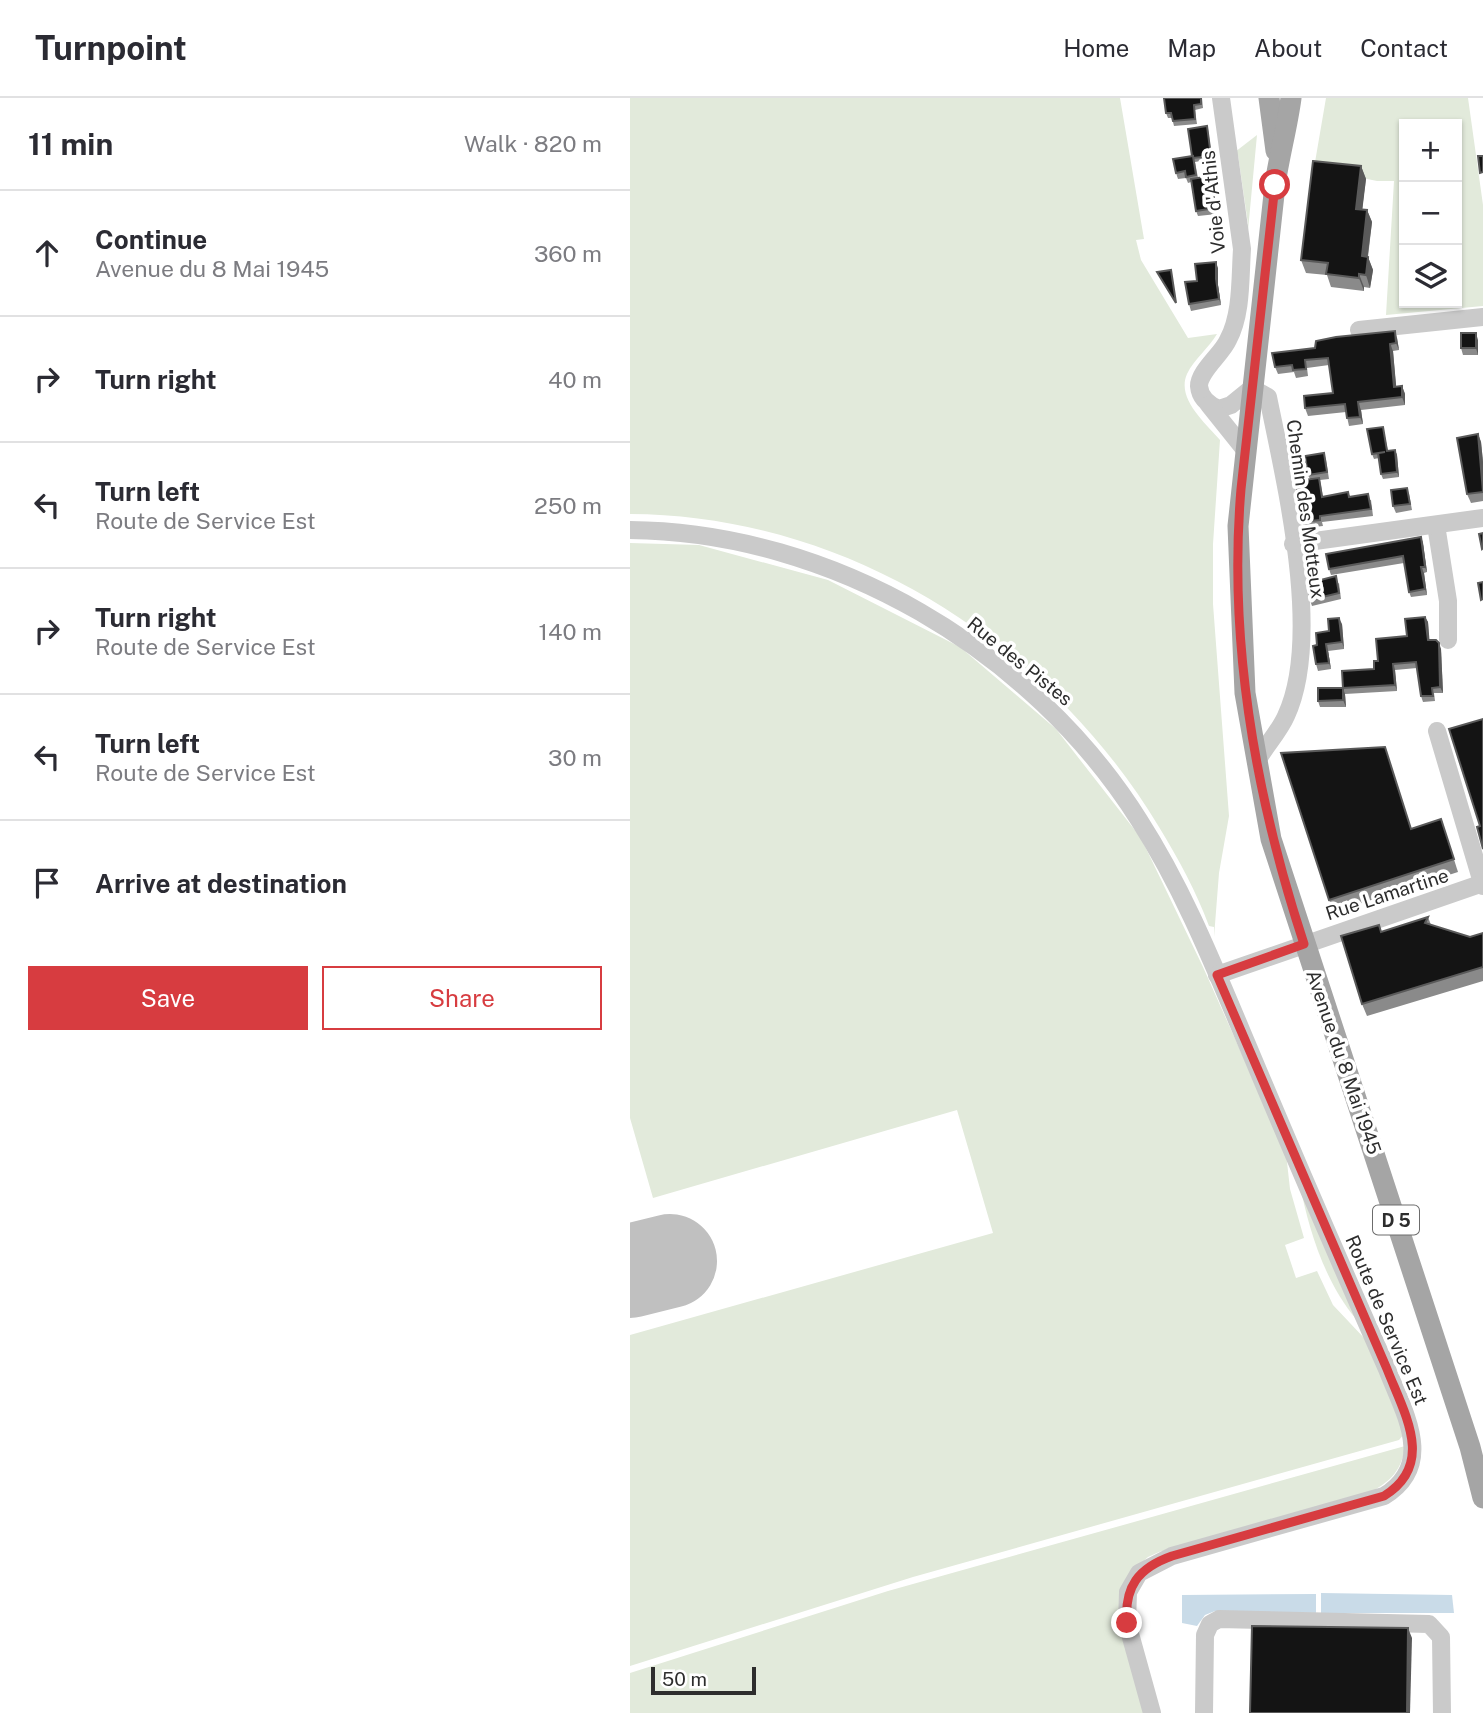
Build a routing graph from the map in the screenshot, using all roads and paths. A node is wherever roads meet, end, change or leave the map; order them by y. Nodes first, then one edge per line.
1 (1221, 98) edge
2 (1269, 98) edge
3 (1291, 98) edge
4 (1278, 160) junction
5 (1483, 317) edge
6 (1359, 330) dead end
7 (1252, 388) junction
8 (1209, 405) junction
9 (1245, 450) junction
10 (1483, 518) edge
11 (1436, 525) junction
12 (630, 530) edge
13 (1293, 544) junction
14 (1448, 640) dead end
15 (1437, 731) dead end
16 (1257, 761) junction
17 (1483, 885) edge
18 (1304, 944) junction
19 (1217, 975) junction
20 (1483, 1498) edge
21 (1152, 1713) edge
22 (1204, 1713) edge
23 (1443, 1713) edge

1 - 8 street, Voie d'Athis
2 - 4 main road, Avenue du 8 Mai 1945 / D 5
3 - 4 main road, Avenue du 8 Mai 1945 / D 5
4 - 7 main road, Avenue du 8 Mai 1945 / D 5
5 - 6 street
7 - 8 street
7 - 9 main road, Avenue du 8 Mai 1945 / D 5
7 - 13 street, Chemin des Motteux
8 - 9 street
9 - 16 main road, Avenue du 8 Mai 1945 / D 5
10 - 11 street
11 - 13 street
11 - 14 street
12 - 19 street, Rue des Pistes
13 - 16 street, Chemin des Motteux
15 - 17 street
16 - 18 main road, Avenue du 8 Mai 1945 / D 5
17 - 18 street, Rue Lamartine
18 - 19 street, Rue Lamartine
18 - 20 main road, Avenue du 8 Mai 1945 / D 5
19 - 21 street, Route de Service Est
22 - 23 street

